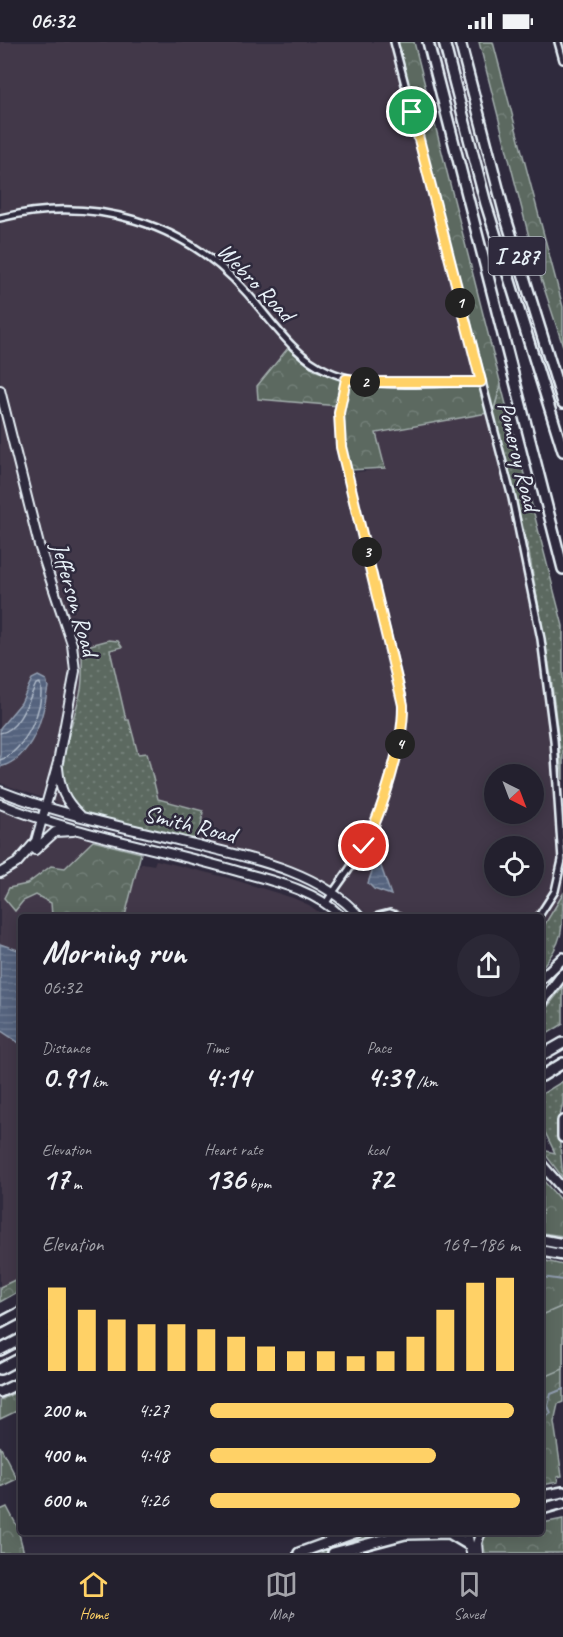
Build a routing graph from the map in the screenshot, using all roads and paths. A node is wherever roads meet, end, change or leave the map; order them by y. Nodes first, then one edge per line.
1 (394, 42) edge
2 (428, 42) edge
3 (444, 42) edge
4 (460, 42) edge
5 (558, 42) edge
6 (563, 60) edge
7 (0, 218) edge
8 (346, 379) junction
9 (481, 382) junction
10 (0, 390) edge
11 (563, 403) edge
12 (563, 451) edge
13 (563, 569) edge
14 (58, 762) junction
15 (0, 791) edge
16 (0, 804) edge
17 (46, 807) junction
18 (81, 816) junction
19 (43, 819) junction
20 (88, 831) junction
21 (17, 863) junction
22 (0, 873) edge
23 (332, 893) junction
24 (326, 903) junction
25 (338, 914) edge
26 (357, 914) edge
27 (540, 914) edge
28 (563, 958) edge
29 (563, 974) edge
30 (544, 976) edge
31 (544, 999) edge
32 (563, 1043) edge
33 (544, 1054) edge
34 (563, 1063) edge
35 (544, 1075) edge
36 (563, 1121) edge
37 (563, 1137) edge
38 (544, 1167) edge
39 (563, 1189) edge
40 (544, 1240) edge
41 (563, 1244) edge
42 (544, 1251) edge
43 (563, 1255) edge
44 (18, 1314) edge
45 (0, 1323) edge
46 (18, 1341) edge
47 (0, 1350) edge
48 (18, 1360) edge
49 (0, 1369) edge
50 (18, 1383) edge
51 (0, 1392) edge
52 (563, 1492) edge
53 (544, 1496) edge
54 (563, 1505) edge
55 (544, 1509) edge
56 (349, 1535) edge
57 (396, 1535) edge
58 (452, 1535) edge
59 (480, 1535) edge
60 (470, 1549) edge
61 (299, 1553) edge
62 (333, 1553) edge
63 (478, 1553) edge

1 - 9 street, Pomeroy Road
2 - 13 highway, I 287
3 - 12 highway
4 - 11 highway, I 287
5 - 6 street
7 - 8 street, Webro Road
8 - 9 street, Webro Road
8 - 23 street
9 - 27 street, Pomeroy Road
10 - 14 main road, Jefferson Road
14 - 17 main road, Jefferson Road
14 - 18 main road
15 - 17 main road, Smith Road
16 - 19 main road, Smith Road
17 - 18 main road, Smith Road
17 - 19 main road, Jefferson Road
18 - 23 main road, Smith Road
19 - 20 main road, Smith Road
19 - 21 main road, Jefferson Road
20 - 21 main road
20 - 24 main road, Smith Road
21 - 22 main road, Jefferson Road
23 - 24 street
23 - 26 main road, Smith Road
24 - 25 main road, Smith Road
28 - 30 highway
29 - 31 highway
32 - 33 highway
34 - 35 highway
36 - 37 highway
38 - 39 main road
40 - 41 highway
42 - 43 highway
44 - 45 highway
46 - 47 highway
48 - 49 highway
50 - 51 highway
52 - 53 highway
54 - 55 highway
56 - 61 highway
57 - 62 highway
58 - 60 highway
59 - 63 main road

